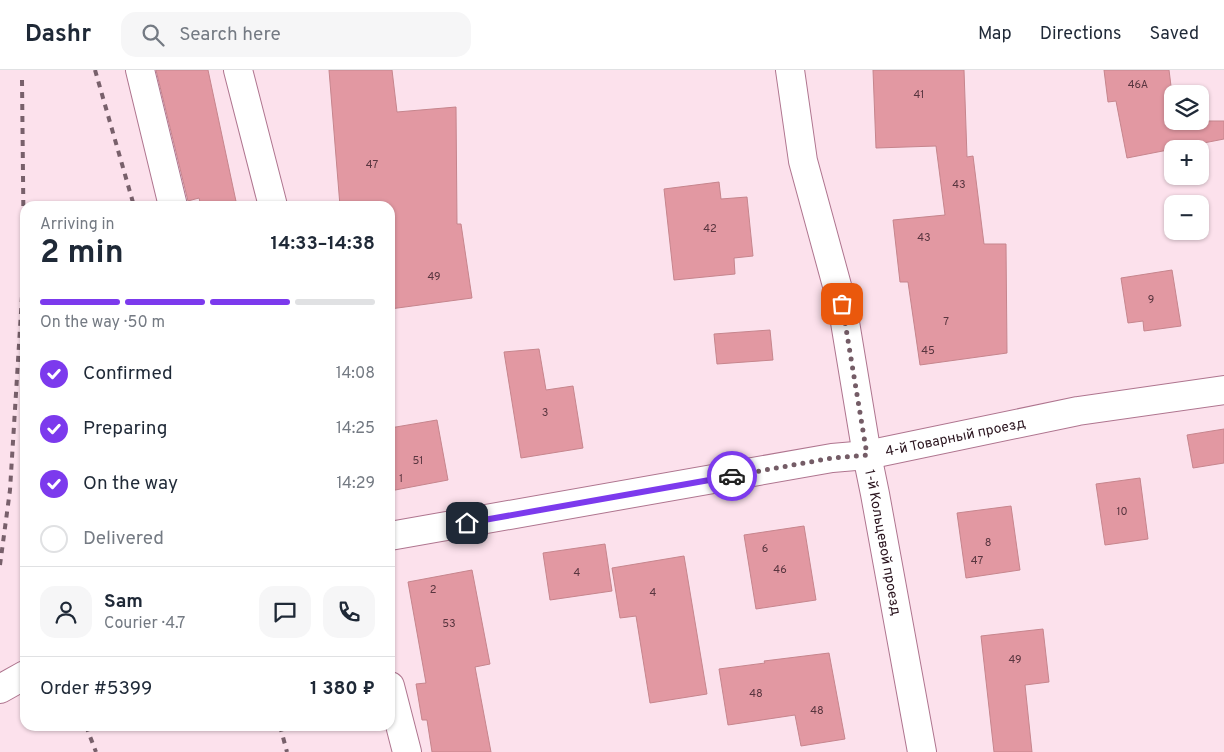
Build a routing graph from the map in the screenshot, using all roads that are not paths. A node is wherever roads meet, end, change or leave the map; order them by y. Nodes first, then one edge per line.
1 (140, 70) edge
2 (238, 70) edge
3 (790, 70) edge
4 (172, 201) edge
5 (272, 201) edge
6 (1224, 390) edge
7 (867, 455) junction
8 (395, 535) edge
9 (20, 678) edge
10 (0, 689) edge
11 (395, 705) edge
12 (407, 752) edge
13 (922, 752) edge

1 - 4 street
2 - 5 street
3 - 7 street, 1-й Кольцевой проезд
6 - 7 street, 4-й Товарный проезд
7 - 8 street, 4-й Товарный проезд
7 - 13 street, 1-й Кольцевой проезд
9 - 10 street
11 - 12 street

